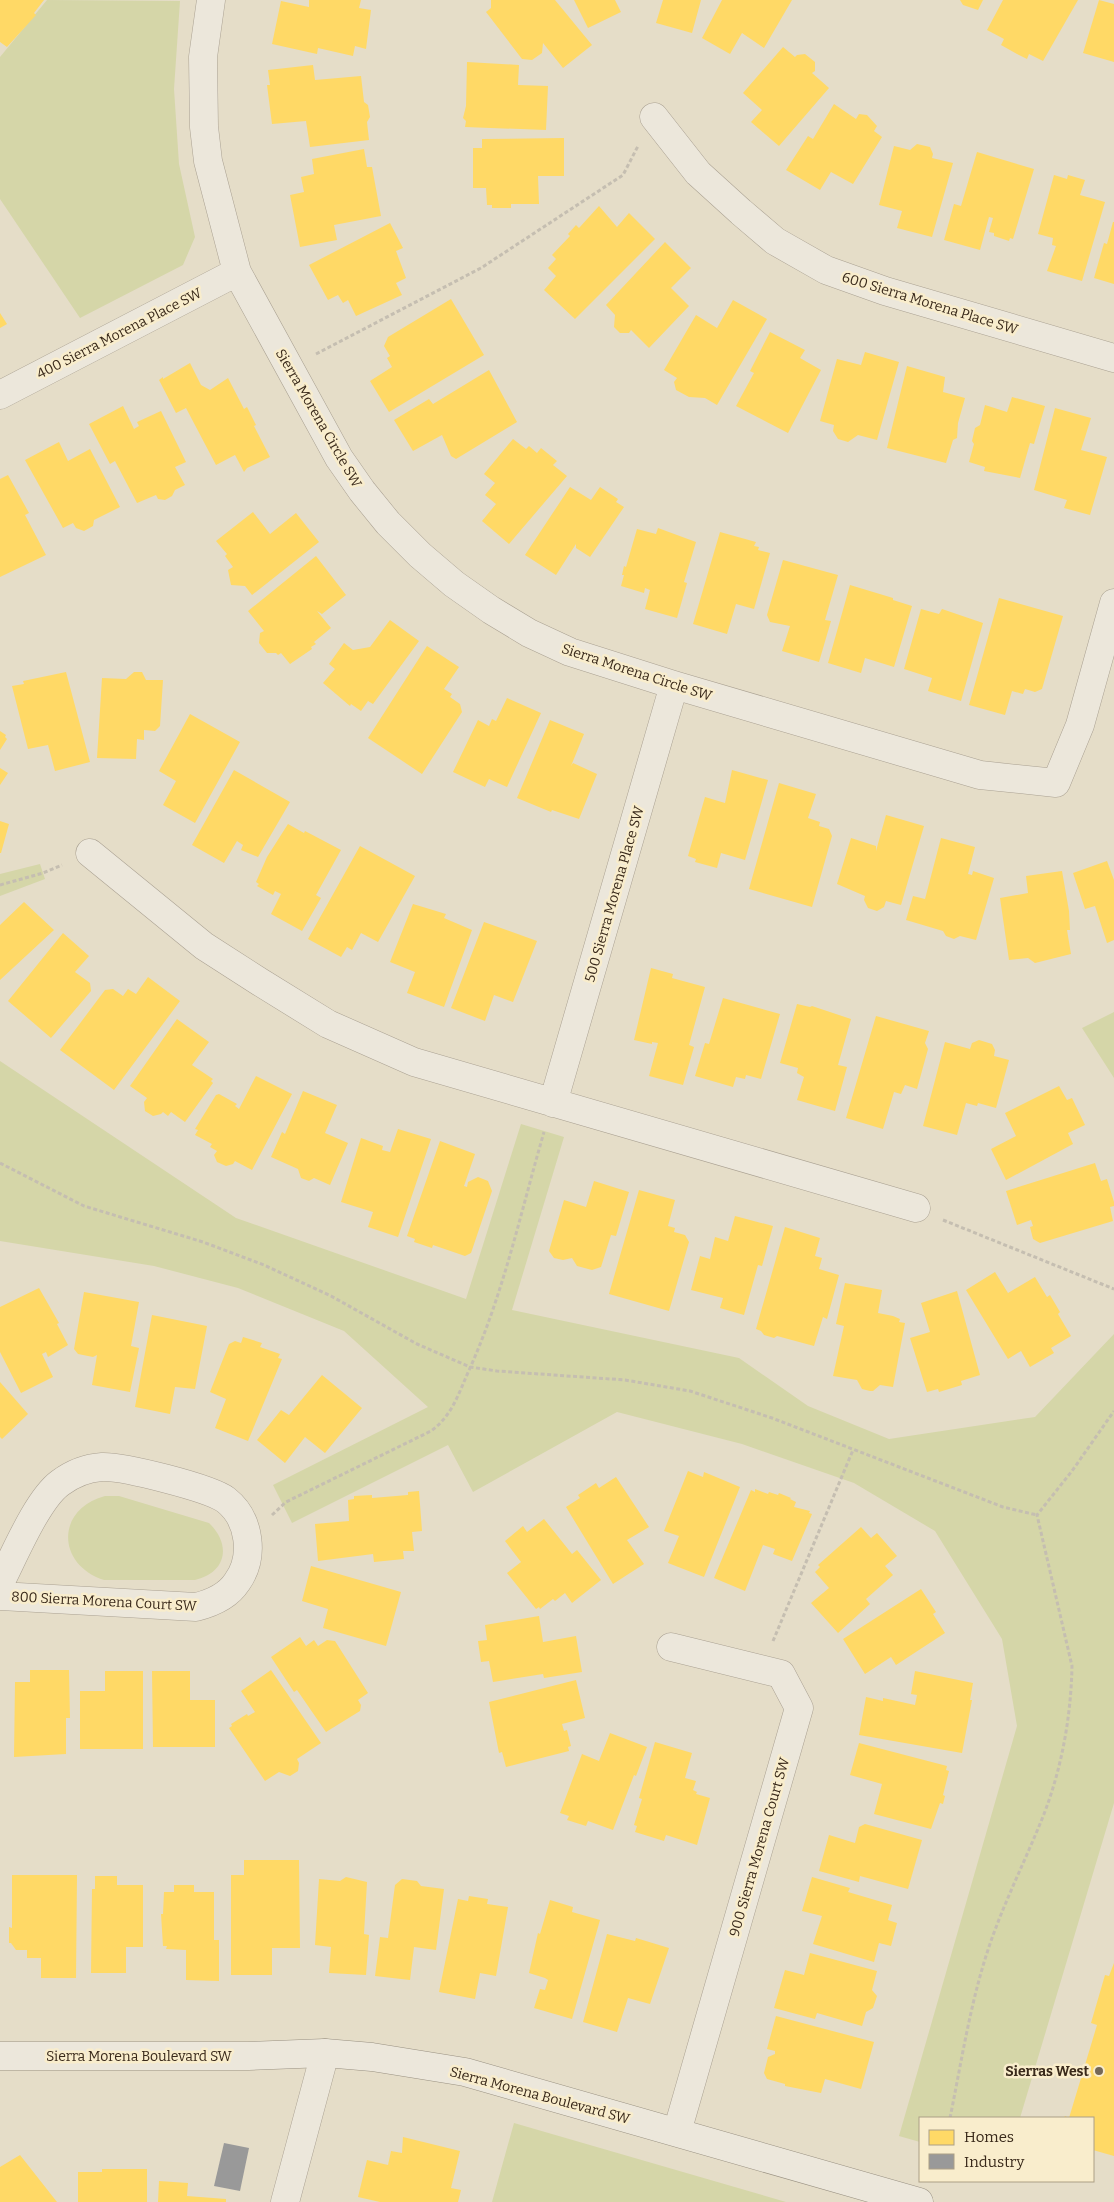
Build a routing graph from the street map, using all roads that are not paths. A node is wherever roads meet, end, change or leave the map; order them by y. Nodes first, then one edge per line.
1 (211, 0) edge
2 (654, 117) road end
3 (237, 272) junction
4 (1114, 358) edge
5 (0, 394) edge
6 (1114, 603) edge
7 (674, 685) junction
8 (90, 853) road end
9 (553, 1103) junction
10 (916, 1208) road end
11 (0, 1583) edge
12 (0, 1596) edge
13 (671, 1647) dead end
14 (325, 2052) junction
15 (0, 2056) edge
16 (677, 2132) junction
17 (284, 2202) edge
18 (919, 2202) edge

1 - 3 street, Sierra Morena Circle SW
2 - 4 street, 600 Sierra Morena Place SW
3 - 5 street, 400 Sierra Morena Place SW
3 - 7 street, Sierra Morena Circle SW
6 - 7 street, Sierra Morena Circle SW
7 - 9 street, 500 Sierra Morena Place SW
8 - 9 street
9 - 10 street
11 - 12 street, 800 Sierra Morena Court SW
13 - 16 street, 900 Sierra Morena Court SW
14 - 15 street, Sierra Morena Boulevard SW
14 - 16 street, Sierra Morena Boulevard SW
14 - 17 street
16 - 18 street, Sierra Morena Boulevard SW

